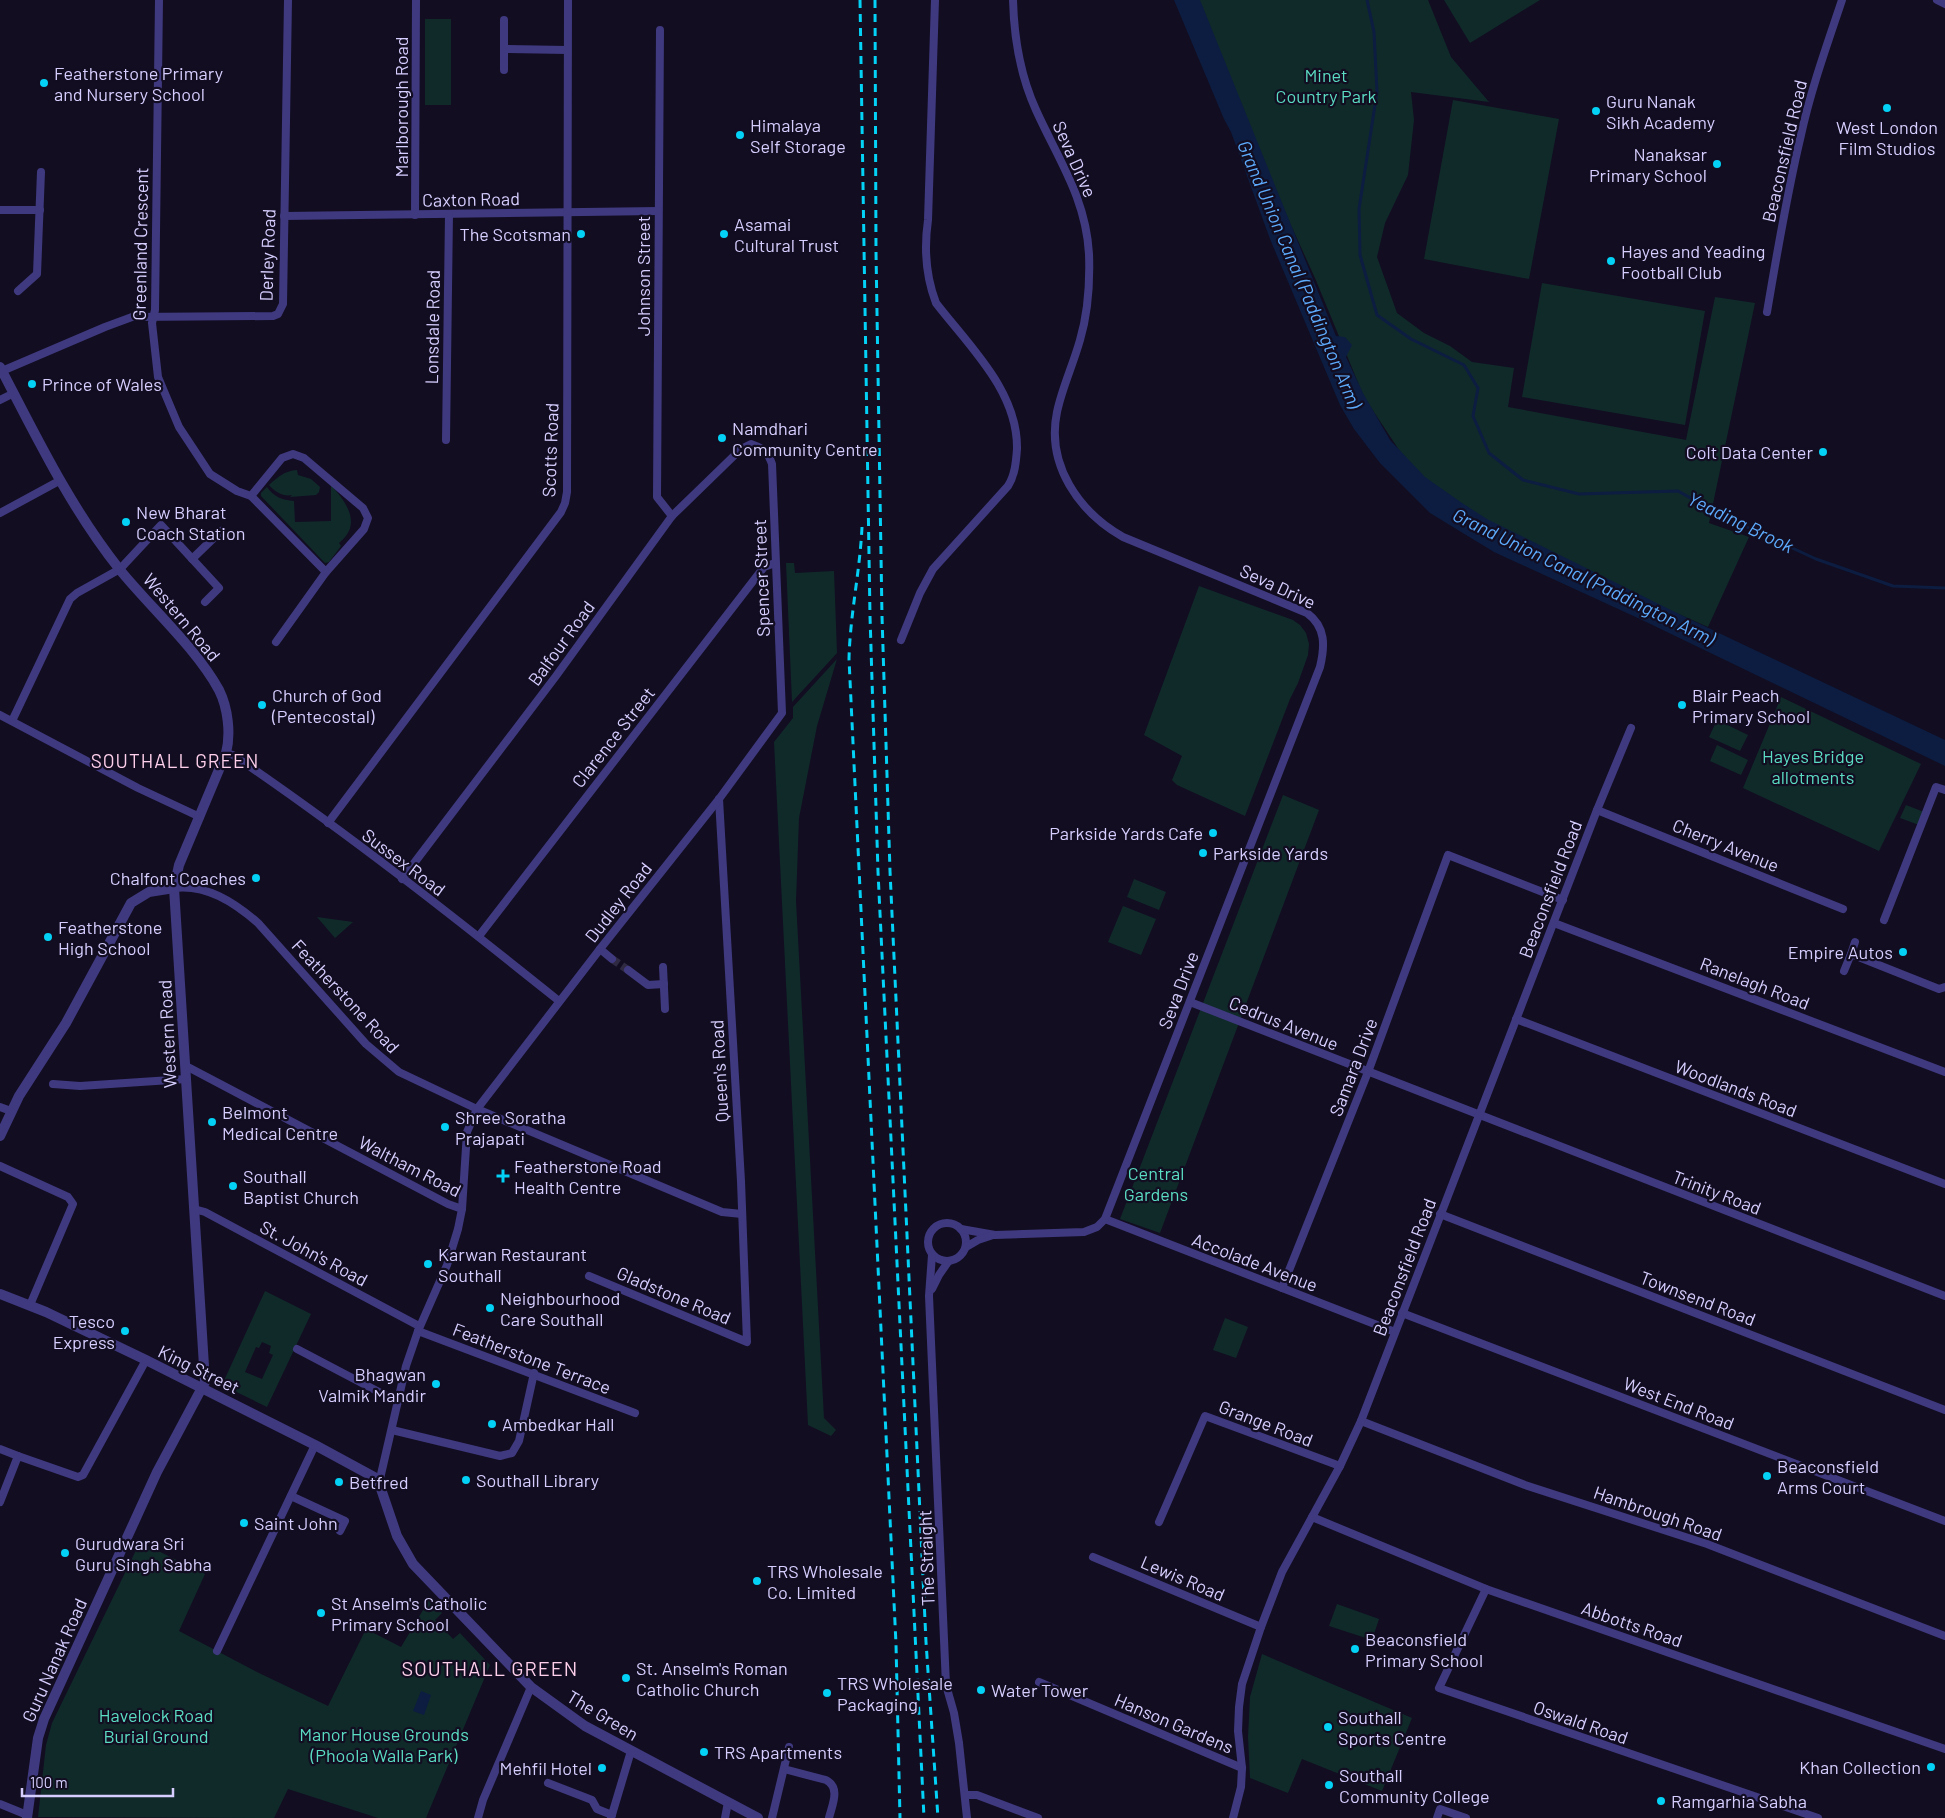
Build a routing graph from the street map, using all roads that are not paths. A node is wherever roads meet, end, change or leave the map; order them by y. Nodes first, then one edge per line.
1 (160, 0) edge
2 (288, 0) edge
3 (416, 0) edge
4 (568, 0) edge
5 (935, 0) edge
6 (1013, 0) edge
7 (1842, 0) edge
8 (1937, 0) edge
9 (1945, 4) edge
10 (504, 20) dead end
11 (660, 30) dead end
12 (504, 49) junction
13 (567, 50) junction
14 (504, 70) dead end
15 (41, 172) dead end
16 (0, 210) edge
17 (40, 210) junction
18 (658, 211) junction
19 (566, 213) junction
20 (415, 214) junction
21 (448, 214) junction
22 (284, 216) junction
23 (18, 291) dead end
24 (1768, 312) dead end
25 (154, 316) junction
26 (1, 369) edge
27 (14, 393) junction
28 (0, 400) edge
29 (446, 440) dead end
30 (760, 447) joint
31 (59, 481) junction
32 (251, 496) junction
33 (0, 513) edge
34 (672, 516) junction
35 (221, 531) dead end
36 (192, 559) junction
37 (775, 563) junction
38 (120, 569) junction
39 (326, 572) junction
40 (205, 602) dead end
41 (901, 640) dead end
42 (276, 642) dead end
43 (782, 713) joint
44 (0, 715) edge
45 (12, 721) junction
46 (1631, 728) dead end
47 (226, 753) junction
48 (1945, 790) edge
49 (719, 799) junction
50 (1597, 810) junction
51 (200, 817) junction
52 (328, 823) junction
53 (402, 879) junction
54 (174, 888) junction
55 (1563, 900) junction
56 (1843, 909) dead end
57 (1884, 920) dead end
58 (1554, 923) junction
59 (478, 936) junction
60 (1855, 942) dead end
61 (600, 949) junction
62 (1851, 954) junction
63 (612, 959) tunnel mouth
64 (663, 968) dead end
65 (628, 970) tunnel mouth
66 (1844, 971) dead end
67 (664, 984) junction
68 (1945, 987) edge
69 (559, 1001) junction
70 (1190, 1002) junction
71 (665, 1009) dead end
72 (1516, 1019) junction
73 (186, 1066) junction
74 (1368, 1072) junction
75 (1945, 1072) edge
76 (186, 1079) junction
77 (53, 1084) dead end
78 (0, 1108) edge
79 (477, 1109) junction
80 (11, 1112) junction
81 (1478, 1116) junction
82 (0, 1136) edge
83 (0, 1166) edge
84 (1945, 1184) edge
85 (194, 1209) junction
86 (462, 1209) junction
87 (742, 1214) junction
88 (1440, 1214) junction
89 (1105, 1219) junction
90 (961, 1229) junction
91 (995, 1235) junction
92 (966, 1247) junction
93 (932, 1255) junction
94 (948, 1262) junction
95 (1230, 1267) junction
96 (589, 1276) dead end
97 (1227, 1277) dead end
98 (1282, 1288) junction
99 (0, 1294) edge
100 (929, 1296) junction
101 (1945, 1296) edge
102 (30, 1305) junction
103 (1402, 1313) junction
104 (418, 1328) junction
105 (1394, 1332) junction
106 (747, 1342) joint
107 (297, 1349) dead end
108 (146, 1360) junction
109 (534, 1373) junction
110 (202, 1388) junction
111 (398, 1402) junction
112 (1945, 1410) edge
113 (635, 1413) dead end
114 (1361, 1421) junction
115 (392, 1430) junction
116 (315, 1445) junction
117 (0, 1449) edge
118 (18, 1456) junction
119 (1340, 1466) junction
120 (379, 1483) junction
121 (291, 1496) junction
122 (0, 1502) edge
123 (1312, 1518) junction
124 (1945, 1521) edge
125 (1159, 1522) dead end
126 (340, 1531) dead end
127 (1093, 1557) dead end
128 (1486, 1589) junction
129 (1261, 1627) junction
130 (1945, 1636) edge
131 (217, 1652) dead end
132 (1039, 1682) dead end
133 (531, 1687) junction
134 (789, 1747) dead end
135 (1945, 1749) edge
136 (631, 1751) junction
137 (1242, 1768) junction
138 (784, 1769) junction
139 (548, 1783) dead end
140 (965, 1795) junction
141 (728, 1802) junction
142 (0, 1804) edge
143 (27, 1816) edge
144 (611, 1816) edge
145 (478, 1818) edge
146 (725, 1818) edge
147 (758, 1818) edge
148 (772, 1818) edge
149 (829, 1818) edge
150 (967, 1818) edge
151 (1038, 1818) edge
152 (1233, 1818) edge
153 (1437, 1818) edge
154 (1466, 1818) edge
155 (1818, 1818) edge

1 - 25 street, Greenland Crescent
2 - 22 street, Derley Road
3 - 20 street, Marlborough Road
4 - 13 street, Scotts Road
5 - 41 street
6 - 70 street, Seva Drive
7 - 24 street, Beaconsfield Road
8 - 9 street
10 - 12 street
11 - 18 street, Johnson Street
12 - 13 street
12 - 14 street
13 - 19 street, Scotts Road
15 - 17 street
16 - 17 street
17 - 23 street
18 - 19 street, Caxton Road
18 - 34 street, Johnson Street
19 - 21 street, Caxton Road
19 - 52 street, Scotts Road
20 - 21 street, Caxton Road
20 - 22 street, Caxton Road
21 - 29 street, Lonsdale Road
22 - 25 street, Derley Road
25 - 26 street, Derley Road
25 - 32 street, Greenland Crescent
26 - 27 street, Western Road
27 - 28 street
27 - 31 street, Western Road
30 - 34 street, Balfour Road
30 - 37 street, Spencer Street
31 - 33 street
31 - 38 street, Western Road
32 - 39 street
32 - 39 street
34 - 53 street, Balfour Road
35 - 36 street
36 - 38 street
36 - 40 street
37 - 43 street, Spencer Street
37 - 59 street, Clarence Street
38 - 45 street
38 - 47 street, Western Road
39 - 42 street
43 - 49 street, Dudley Road
44 - 45 street
45 - 51 street
46 - 50 street, Beaconsfield Road
47 - 51 street, Western Road
47 - 52 street, Sussex Road
48 - 57 street
49 - 61 street, Dudley Road
49 - 87 street, Queen's Road
50 - 55 street, Beaconsfield Road
50 - 56 street, Cherry Avenue
51 - 54 street, Western Road
52 - 53 street, Sussex Road
53 - 59 street, Sussex Road
54 - 73 street, Western Road
54 - 79 street, Featherstone Road
54 - 80 street
55 - 58 street, Beaconsfield Road
55 - 74 street, Samara Drive
58 - 72 street, Beaconsfield Road
58 - 75 street, Ranelagh Road
59 - 69 street, Sussex Road
60 - 62 street
61 - 63 street
61 - 69 street, Dudley Road
62 - 66 street
62 - 68 street
64 - 67 street
65 - 67 street
67 - 71 street
69 - 79 street, Dudley Road
70 - 74 street, Cedrus Avenue
70 - 89 street, Seva Drive
72 - 81 street, Beaconsfield Road
72 - 84 street, Woodlands Road
73 - 76 street, Western Road
73 - 86 street, Waltham Road
74 - 81 street, Cedrus Avenue
74 - 98 street, Samara Drive
76 - 77 street
76 - 85 street, Western Road
78 - 80 street
79 - 86 street
79 - 87 street, Featherstone Road
80 - 82 street
81 - 88 street, Beaconsfield Road
81 - 101 street, Trinity Road
83 - 102 street
85 - 104 street, St. John's Road
85 - 110 street, Western Road
86 - 104 street
87 - 106 street, Queen's Road
88 - 103 street, Beaconsfield Road
88 - 112 street, Townsend Road
89 - 91 street
89 - 95 street, Accolade Avenue
90 - 91 street
90 - 92 street
90 - 93 street
91 - 92 street
92 - 94 street
93 - 94 street
93 - 100 street, The Straight
94 - 100 street, The Straight
95 - 97 street
95 - 98 street, Accolade Avenue
96 - 106 street, Gladstone Road
98 - 105 street, Accolade Avenue
99 - 102 street, King Street
100 - 140 street, The Straight
102 - 108 street, King Street
103 - 105 street, Beaconsfield Road
103 - 124 street, West End Road
104 - 109 street, Featherstone Terrace
104 - 111 street
105 - 114 street, Beaconsfield Road
107 - 111 street
108 - 110 street, King Street
108 - 118 street
109 - 113 street, Featherstone Terrace
109 - 115 street
110 - 116 street, King Street
110 - 143 street, Guru Nanak Road
111 - 115 street
114 - 119 street, Beaconsfield Road
114 - 130 street, Hambrough Road
115 - 120 street
116 - 120 street, King Street
116 - 121 street
117 - 118 street
118 - 122 street
119 - 123 street, Beaconsfield Road
119 - 125 street, Grange Road
120 - 133 street, The Green
121 - 126 street
121 - 131 street
123 - 128 street, Abbotts Road
123 - 129 street, Beaconsfield Road
127 - 129 street, Lewis Road
128 - 135 street, Abbotts Road
128 - 155 street, Oswald Road
129 - 137 street, Beaconsfield Road
132 - 137 street, Hanson Gardens
133 - 136 street, The Green
133 - 145 street
134 - 138 street
136 - 141 street, The Green
136 - 144 street
137 - 152 street, Beaconsfield Road
138 - 148 street
138 - 149 street
139 - 144 street
140 - 150 street, The Straight
140 - 151 street
141 - 146 street
141 - 147 street, The Green
142 - 143 street
153 - 154 street

